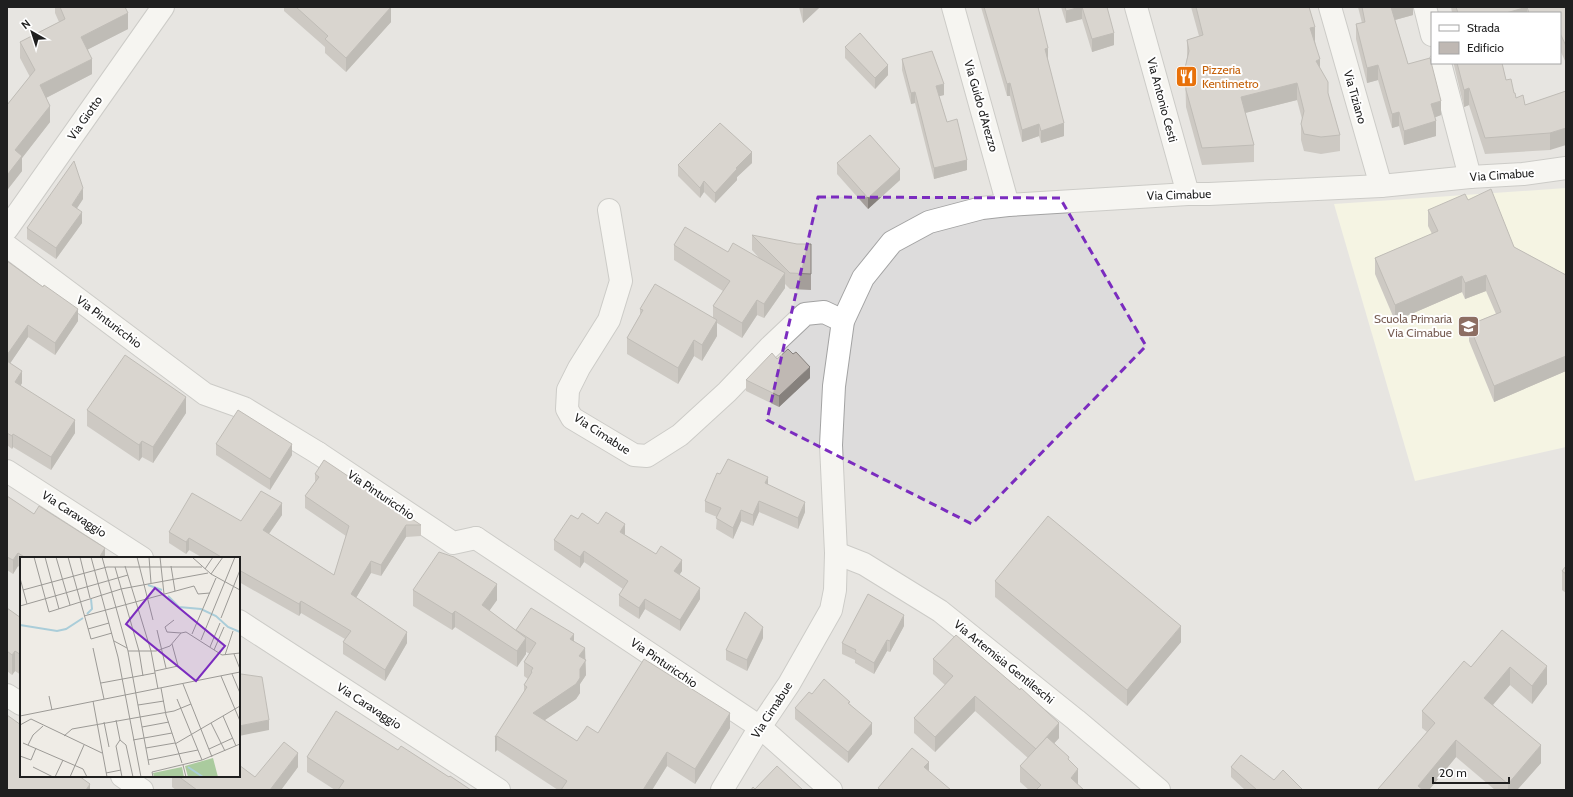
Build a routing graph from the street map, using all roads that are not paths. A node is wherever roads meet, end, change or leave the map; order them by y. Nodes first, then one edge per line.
1 (163, 7) edge
2 (953, 7) edge
3 (1136, 7) edge
4 (1330, 7) edge
5 (1425, 7) edge
6 (1431, 31) edge
7 (1440, 64) edge
8 (1566, 168) edge
9 (1470, 177) junction
10 (1381, 186) junction
11 (1188, 194) junction
12 (1008, 205) junction
13 (609, 210) dead end
14 (7, 229) edge
15 (7, 246) edge
16 (843, 321) junction
17 (7, 471) edge
18 (836, 553) junction
19 (140, 557) edge
20 (240, 622) edge
21 (7, 694) edge
22 (20, 703) edge
23 (760, 727) junction
24 (123, 777) edge
25 (142, 790) edge
26 (499, 790) edge
27 (722, 790) edge
28 (830, 790) edge
29 (1159, 790) edge

1 - 14 street, Via Giotto
2 - 12 street, Via Guido d'Arezzo
3 - 11 street, Via Antonio Cesti
4 - 10 street, Via Tiziano
5 - 6 street
7 - 9 street
8 - 9 street, Via Cimabue
9 - 10 street, Via Cimabue
10 - 11 street, Via Cimabue
11 - 12 street, Via Cimabue
12 - 16 street, Via Cimabue
13 - 16 street, Via Cimabue
15 - 23 street, Via Pinturicchio
16 - 18 street, Via Cimabue
17 - 19 street, Via Caravaggio
18 - 23 street, Via Cimabue
18 - 29 street, Via Artemisia Gentileschi
20 - 26 street, Via Caravaggio
21 - 22 street
23 - 27 street, Via Cimabue
23 - 28 street, Via Pinturicchio
24 - 25 street

